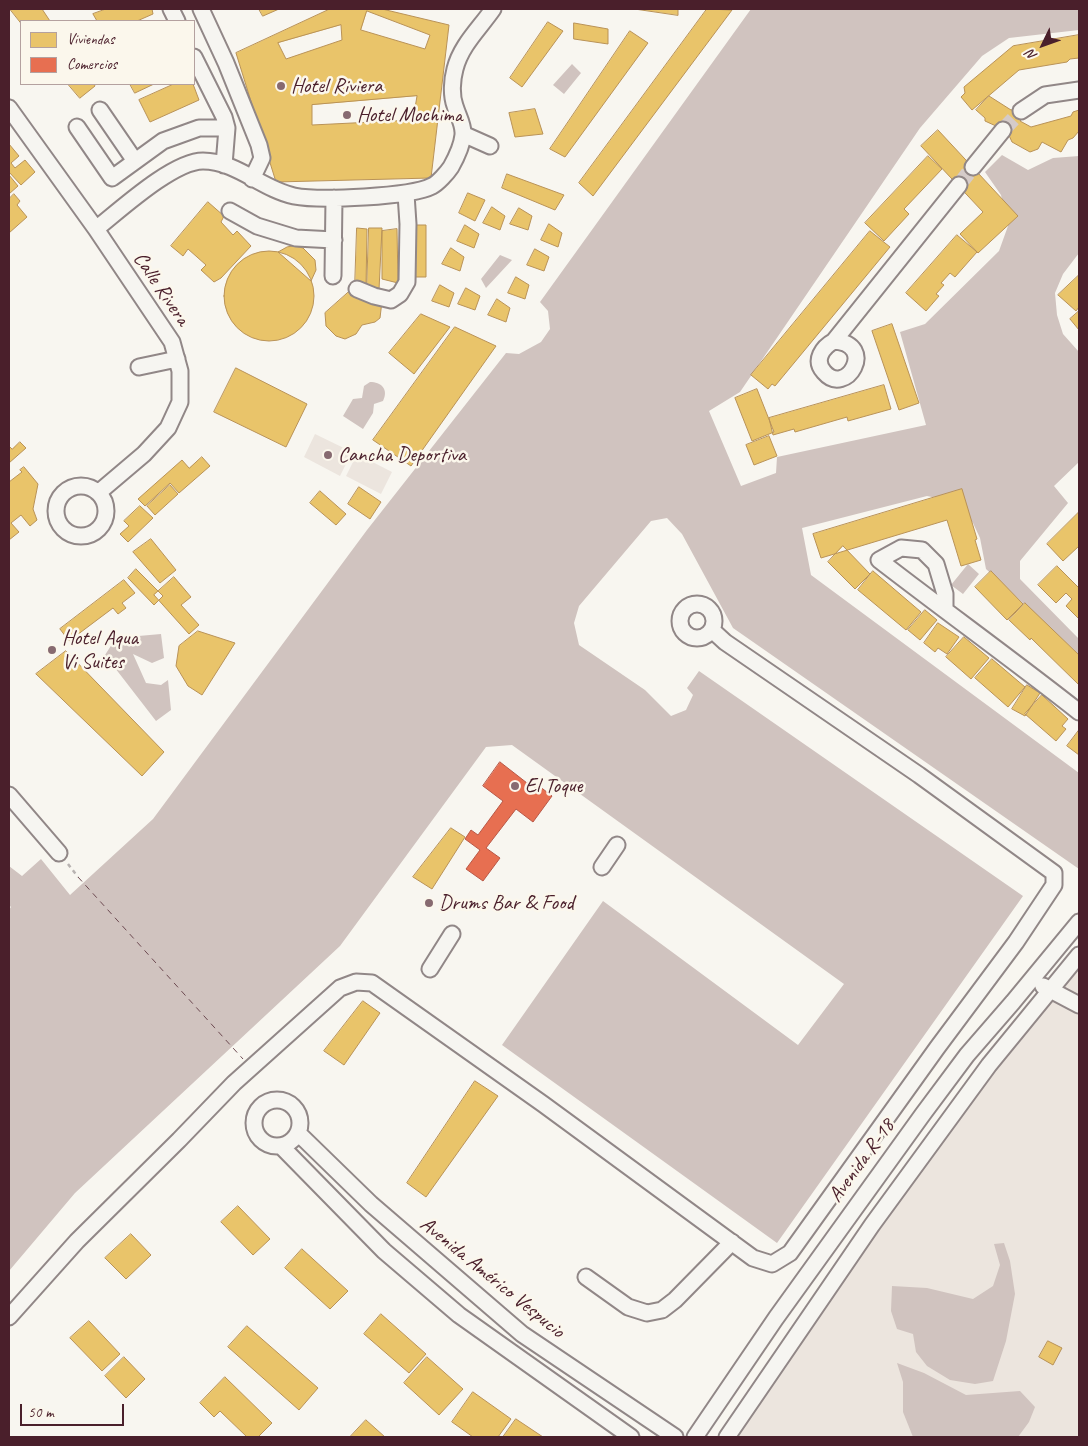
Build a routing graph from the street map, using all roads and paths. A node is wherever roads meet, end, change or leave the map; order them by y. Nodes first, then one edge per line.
1 (201, 9) edge
2 (492, 9) edge
3 (195, 59) edge
4 (1079, 90) edge
5 (9, 108) edge
6 (100, 110) dead end
7 (1021, 111) tunnel mouth
8 (77, 128) dead end
9 (227, 128) junction
10 (1003, 130) tunnel mouth
11 (463, 134) junction
12 (490, 146) dead end
13 (136, 161) junction
14 (224, 165) junction
15 (974, 166) tunnel mouth
16 (252, 179) junction
17 (958, 185) tunnel mouth
18 (406, 194) junction
19 (334, 198) junction
20 (230, 211) dead end
21 (96, 229) junction
22 (334, 240) junction
23 (333, 276) dead end
24 (357, 289) dead end
25 (834, 342) dead end
26 (177, 359) junction
27 (139, 367) dead end
28 (98, 493) junction
29 (945, 610) junction
30 (712, 630) dead end
31 (1079, 712) edge
32 (9, 795) edge
33 (617, 845) dead end
34 (59, 853) joint
35 (602, 867) dead end
36 (78, 877) dead end
37 (1079, 922) edge
38 (452, 934) dead end
39 (1079, 955) edge
40 (430, 969) dead end
41 (1031, 980) junction
42 (1050, 990) junction
43 (1079, 1006) edge
44 (298, 1133) junction
45 (281, 1146) junction
46 (732, 1242) junction
47 (586, 1277) dead end
48 (9, 1317) edge
49 (631, 1437) edge
50 (675, 1437) edge
51 (695, 1437) edge
52 (727, 1437) edge

1 - 16 street
2 - 11 street
3 - 9 street
4 - 7 street
5 - 21 street, Calle Rivera
6 - 13 street
8 - 13 street
9 - 13 street
9 - 14 street
10 - 15 street
11 - 12 street
11 - 18 street
14 - 16 street
14 - 21 street
16 - 19 street
17 - 25 street
18 - 19 street
18 - 24 street
19 - 22 street
20 - 22 street
21 - 26 street, Calle Rivera
22 - 23 street
26 - 27 street
26 - 28 street, Calle Rivera
28 - 28 street
29 - 29 street
29 - 31 street
30 - 46 street
32 - 34 street
33 - 35 street
34 - 36 path
37 - 41 street, Avenida R-18
38 - 40 street
39 - 42 street
41 - 42 street
41 - 51 street, Avenida R-18
42 - 43 street
42 - 52 street
44 - 45 street
44 - 45 street
44 - 50 street, Avenida Américo Vespucio
45 - 49 street, Avenida Américo Vespucio
46 - 47 street
46 - 48 street

